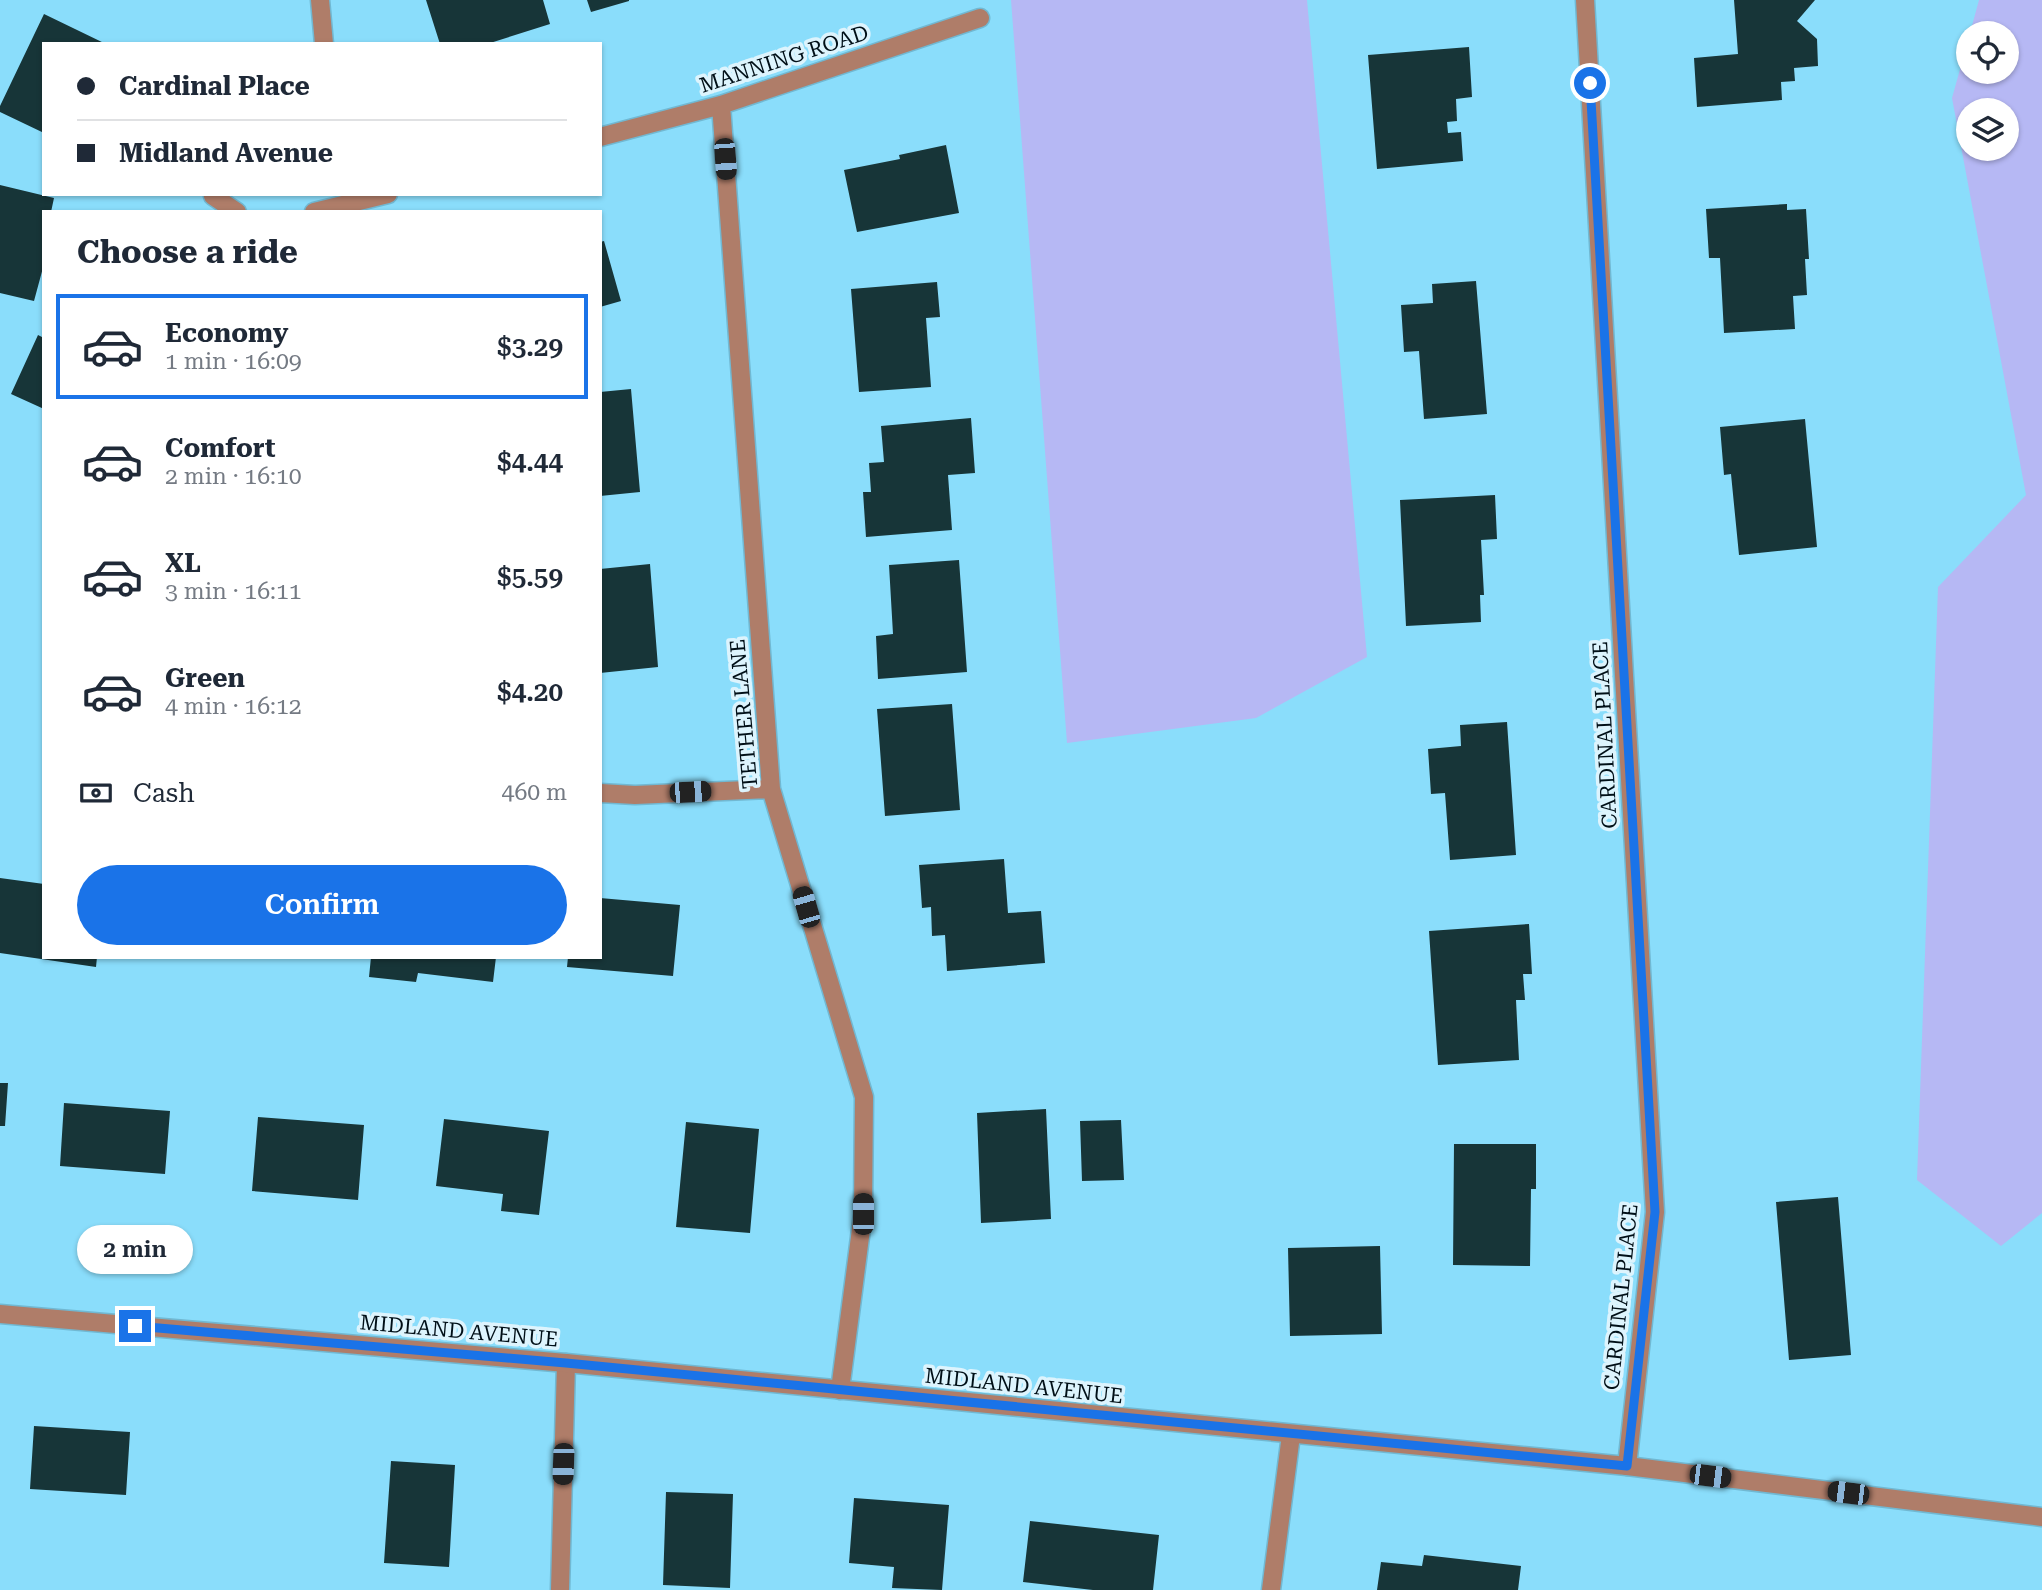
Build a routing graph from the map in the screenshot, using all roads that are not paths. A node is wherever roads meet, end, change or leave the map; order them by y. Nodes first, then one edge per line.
1 (320, 0) edge
2 (1585, 0) edge
3 (980, 18) dead end
4 (324, 42) edge
5 (721, 105) junction
6 (602, 136) edge
7 (374, 196) edge
8 (213, 197) dead end
9 (339, 201) edge
10 (234, 210) edge
11 (319, 210) edge
12 (771, 789) junction
13 (602, 793) edge
14 (0, 1314) edge
15 (566, 1363) junction
16 (839, 1390) junction
17 (1291, 1435) junction
18 (1627, 1466) junction
19 (2042, 1517) edge
20 (560, 1590) edge
21 (1271, 1590) edge

1 - 4 street
2 - 18 street, CARDINAL PLACE
3 - 5 street, MANNING ROAD
5 - 6 street, MANNING ROAD
5 - 12 street, TETHER LANE
7 - 9 street
8 - 10 street
9 - 11 street
12 - 13 street
12 - 16 street, TETHER LANE
14 - 15 street, MIDLAND AVENUE
15 - 16 street, MIDLAND AVENUE
15 - 20 street
16 - 17 street, MIDLAND AVENUE
17 - 18 street, MIDLAND AVENUE
17 - 21 street
18 - 19 street, MIDLAND AVENUE

